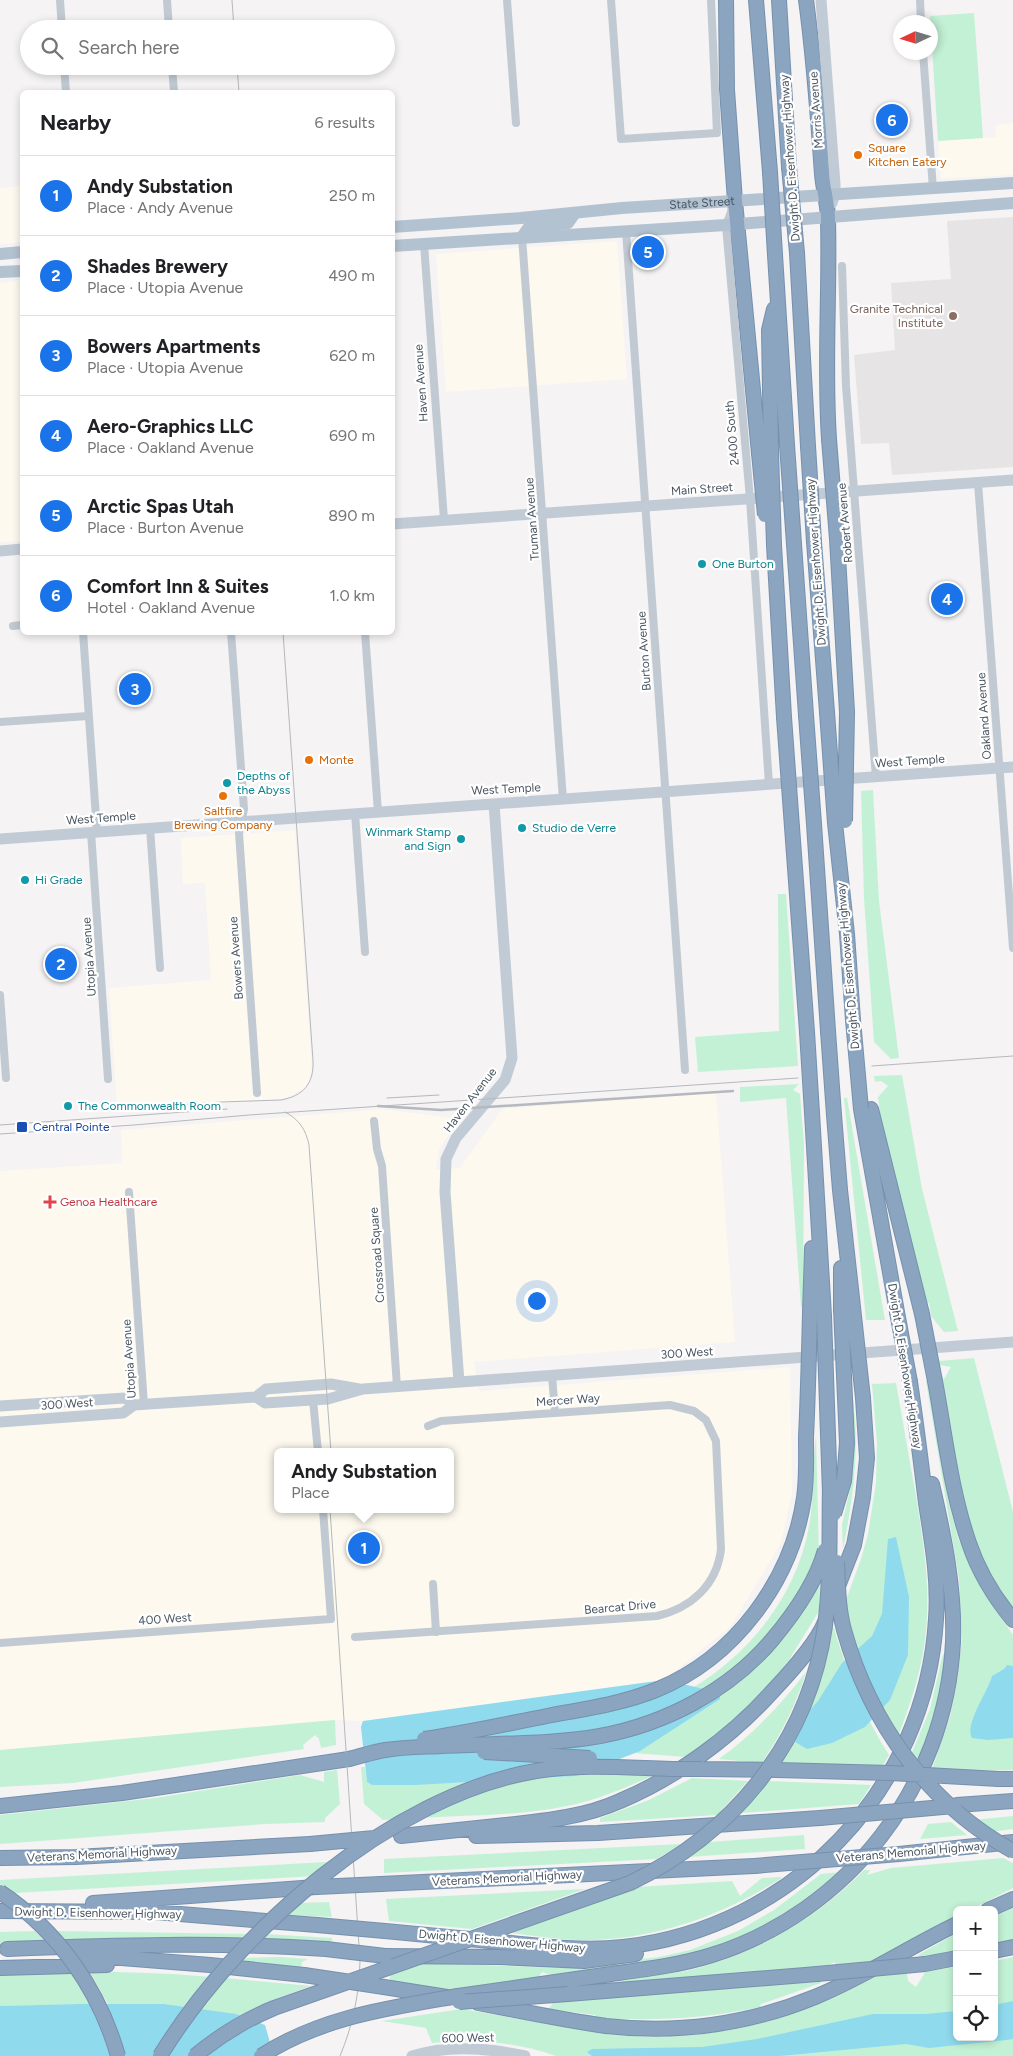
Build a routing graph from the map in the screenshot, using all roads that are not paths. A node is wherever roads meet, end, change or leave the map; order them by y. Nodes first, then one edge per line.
1 (60, 0) edge
2 (167, 0) edge
3 (507, 0) edge
4 (611, 0) edge
5 (711, 0) edge
6 (726, 0) edge
7 (756, 0) edge
8 (779, 0) edge
9 (806, 0) edge
10 (821, 0) edge
11 (920, 0) edge
12 (921, 15) edge
13 (61, 20) edge
14 (168, 20) edge
15 (924, 60) edge
16 (65, 75) edge
17 (173, 75) edge
18 (66, 90) edge
19 (174, 90) edge
20 (516, 123) dead end
21 (1013, 184) edge
22 (933, 189) junction
23 (830, 195) junction
24 (735, 201) junction
25 (1013, 203) edge
26 (575, 213) junction
27 (828, 217) junction
28 (521, 218) junction
29 (732, 225) junction
30 (395, 227) edge
31 (626, 231) junction
32 (522, 237) junction
33 (483, 240) junction
34 (424, 244) junction
35 (395, 246) edge
36 (20, 252) edge
37 (0, 254) edge
38 (842, 266) dead end
39 (20, 271) edge
40 (0, 272) edge
41 (778, 294) junction
42 (765, 453) junction
43 (1013, 480) edge
44 (978, 483) junction
45 (854, 492) junction
46 (750, 499) junction
47 (646, 507) junction
48 (543, 514) junction
49 (444, 520) junction
50 (395, 524) edge
51 (20, 549) edge
52 (0, 551) edge
53 (13, 626) dead end
54 (20, 626) edge
55 (82, 635) edge
56 (231, 635) edge
57 (365, 635) edge
58 (88, 716) junction
59 (0, 722) edge
60 (1013, 767) edge
61 (999, 768) junction
62 (876, 778) junction
63 (769, 785) junction
64 (665, 792) junction
65 (563, 800) junction
66 (494, 804) junction
67 (378, 812) junction
68 (356, 813) junction
69 (241, 822) junction
70 (840, 822) junction
71 (150, 828) junction
72 (94, 832) junction
73 (0, 839) edge
74 (1013, 948) edge
75 (365, 952) dead end
76 (160, 968) dead end
77 (0, 995) edge
78 (685, 1070) dead end
79 (6, 1078) dead end
80 (108, 1079) dead end
81 (257, 1093) dead end
82 (866, 1109) junction
83 (374, 1121) dead end
84 (816, 1162) junction
85 (129, 1192) dead end
86 (847, 1308) junction
87 (1013, 1342) edge
88 (552, 1376) junction
89 (459, 1382) junction
90 (397, 1387) junction
91 (364, 1389) junction
92 (911, 1389) junction
93 (256, 1397) junction
94 (313, 1400) junction
95 (139, 1405) junction
96 (0, 1406) edge
97 (555, 1412) junction
98 (706, 1420) joint
99 (0, 1422) edge
100 (428, 1426) dead end
101 (318, 1448) edge
102 (830, 1486) junction
103 (323, 1513) edge
104 (433, 1584) dead end
105 (1013, 1620) edge
106 (436, 1632) junction
107 (355, 1638) dead end
108 (0, 1642) edge
109 (349, 1759) junction
110 (702, 1769) junction
111 (1006, 1779) edge
112 (0, 1796) edge
113 (63, 1800) junction
114 (1013, 1801) edge
115 (0, 1806) edge
116 (401, 1836) junction
117 (1013, 1842) edge
118 (1013, 1851) edge
119 (0, 1858) edge
120 (0, 1892) edge
121 (1013, 1899) edge
122 (997, 1906) edge
123 (0, 1911) edge
124 (953, 1926) edge
125 (699, 1930) junction
126 (1013, 1947) edge
127 (3, 1949) edge
128 (998, 1950) edge
129 (953, 1959) edge
130 (210, 1965) junction
131 (0, 1968) edge
132 (567, 1987) junction
133 (118, 2056) edge
134 (160, 2056) edge
135 (195, 2056) edge
136 (261, 2056) edge
137 (412, 2056) edge
138 (525, 2056) edge

1 - 13 street
2 - 14 street
3 - 20 street
4 - 5 street
6 - 24 highway
7 - 41 highway, Dwight D. Eisenhower Highway, bridge
8 - 70 highway, Dwight D. Eisenhower Highway, bridge
9 - 23 highway
10 - 23 street, Morris Avenue
11 - 12 street
15 - 22 street
16 - 18 street
17 - 19 street
21 - 22 main road, State Street
22 - 23 main road, State Street
23 - 24 main road, State Street
23 - 27 highway
24 - 26 main road, State Street
24 - 29 highway
25 - 27 main road, State Street
26 - 28 main road, State Street
26 - 32 main road
27 - 29 main road, State Street
27 - 70 highway, bridge
28 - 30 main road, State Street
28 - 33 main road
29 - 31 main road, State Street
29 - 42 highway
29 - 46 street, 2400 South
31 - 32 main road, State Street
31 - 47 street, Burton Avenue
32 - 33 main road, State Street
32 - 48 street, Truman Avenue
33 - 34 main road, State Street
34 - 35 main road, State Street
34 - 49 street, Haven Avenue
36 - 37 main road
38 - 45 street, Robert Avenue
39 - 40 main road
41 - 42 highway
41 - 86 highway, Dwight D. Eisenhower Highway, bridge
42 - 84 highway, bridge
43 - 44 street, Main Street
44 - 45 street, Main Street
44 - 61 street, Oakland Avenue
45 - 46 street, Main Street
45 - 62 street, Robert Avenue
46 - 47 street, Main Street
46 - 63 street, 2400 South
47 - 48 street, Main Street
47 - 64 street, Burton Avenue
48 - 49 street, Main Street
48 - 65 street, Truman Avenue
49 - 50 street, Main Street
51 - 52 street
53 - 54 street
55 - 58 street, Utopia Avenue
56 - 69 street, Bowers Avenue
57 - 67 street
58 - 59 street
58 - 72 street, Utopia Avenue
60 - 61 street, West Temple
61 - 62 street, West Temple
61 - 74 street, Oakland Avenue
62 - 63 street, West Temple
63 - 64 street, West Temple
64 - 65 street, West Temple
64 - 78 street, Burton Avenue
65 - 66 street, West Temple
66 - 67 street, West Temple
66 - 89 street, Haven Avenue
67 - 68 street, West Temple
68 - 69 street, West Temple
68 - 75 street
69 - 71 street, West Temple
69 - 81 street, Bowers Avenue
70 - 82 highway, Dwight D. Eisenhower Highway, bridge
71 - 72 street, West Temple
71 - 76 street
72 - 73 street, West Temple
72 - 80 street, Utopia Avenue
77 - 79 street
82 - 92 highway, Dwight D. Eisenhower Highway, bridge
82 - 105 highway, bridge
83 - 90 street, Crossroad Square
84 - 102 highway, bridge
84 - 109 highway, bridge
85 - 95 street, Utopia Avenue
86 - 109 highway, bridge
86 - 116 highway, Dwight D. Eisenhower Highway, bridge
87 - 88 street, 300 West
88 - 89 street, 300 West
88 - 97 street
89 - 90 street, 300 West
90 - 91 street, 300 West
91 - 93 street, 300 West
91 - 94 street, 300 West
92 - 125 highway, Dwight D. Eisenhower Highway
92 - 132 highway
93 - 94 street, 300 West
93 - 95 street, 300 West
94 - 101 street
95 - 96 street, 300 West
95 - 99 street, 300 West
97 - 98 street, Mercer Way
97 - 100 street, Mercer Way
98 - 106 street, Bearcat Drive
102 - 118 highway, bridge
102 - 135 highway, bridge
103 - 108 street, 400 West
104 - 106 street
106 - 107 street, Bearcat Drive
109 - 110 highway, bridge
109 - 113 highway
110 - 111 highway, bridge
110 - 134 highway, bridge
112 - 113 highway
113 - 115 highway
114 - 116 highway, Veterans Memorial Highway, bridge
116 - 119 highway, Veterans Memorial Highway, bridge
117 - 123 highway, Veterans Memorial Highway, bridge
120 - 133 highway, bridge
121 - 122 highway
123 - 125 highway, Dwight D. Eisenhower Highway, bridge
124 - 130 highway, bridge
125 - 127 highway, bridge
126 - 128 highway
127 - 130 highway
129 - 132 highway, bridge
130 - 131 highway
132 - 136 highway, bridge
137 - 138 street, 600 West

